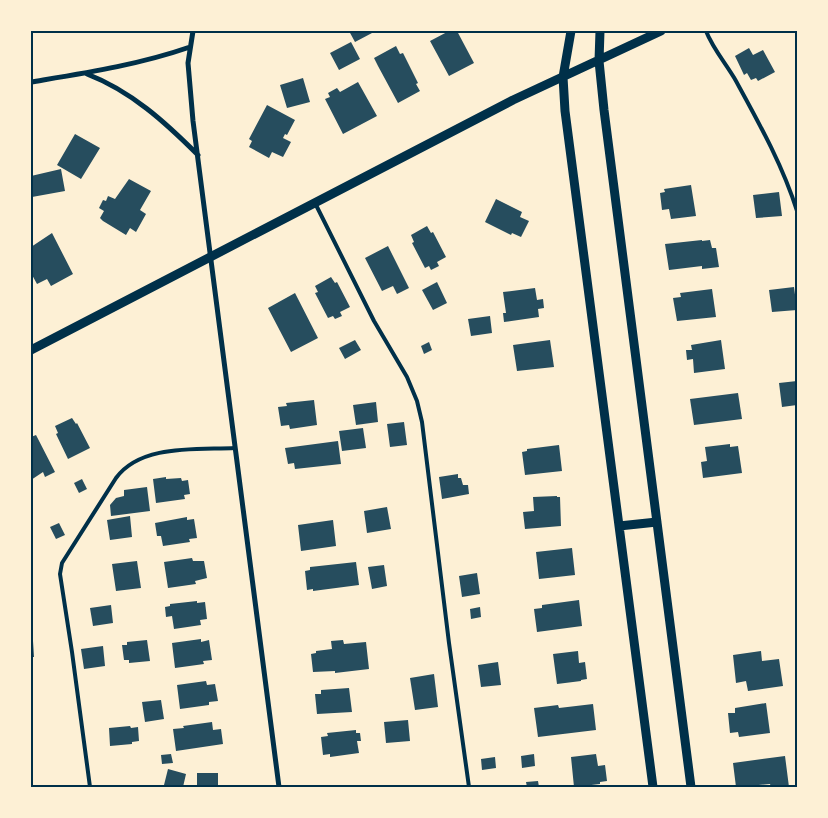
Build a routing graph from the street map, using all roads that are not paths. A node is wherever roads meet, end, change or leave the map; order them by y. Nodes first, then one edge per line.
1 (192, 31) edge
2 (571, 31) edge
3 (600, 31) edge
4 (661, 31) edge
5 (706, 31) edge
6 (190, 47) junction
7 (599, 60) junction
8 (86, 73) junction
9 (563, 77) junction
10 (31, 82) edge
11 (198, 156) junction
12 (315, 203) junction
13 (797, 211) edge
14 (211, 257) junction
15 (31, 350) edge
16 (235, 448) junction
17 (657, 522) junction
18 (619, 526) junction
19 (90, 787) edge
20 (279, 787) edge
21 (469, 787) edge
22 (653, 787) edge
23 (691, 787) edge

1 - 6 street
2 - 9 street
3 - 7 street
4 - 7 street
5 - 13 lane
6 - 8 street
6 - 11 street
7 - 9 street
7 - 17 street
8 - 10 street
8 - 11 street
9 - 12 street
9 - 18 street
11 - 14 street
12 - 14 street
12 - 21 lane
14 - 15 street
14 - 16 street
16 - 19 lane
16 - 20 street
17 - 18 street
17 - 23 street
18 - 22 street

